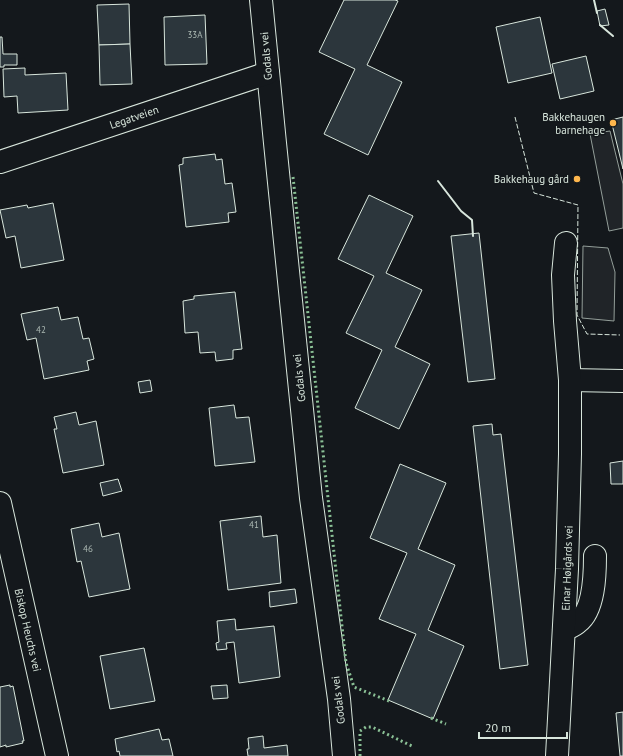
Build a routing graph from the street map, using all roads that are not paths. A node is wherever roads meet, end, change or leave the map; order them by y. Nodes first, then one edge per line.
1 (262, 0) edge
2 (268, 73) junction
3 (0, 162) edge
4 (566, 242) dead end
5 (570, 380) junction
6 (623, 381) edge
7 (0, 503) edge
8 (595, 556) dead end
9 (564, 630) junction
10 (57, 756) edge
11 (344, 756) edge
12 (557, 756) edge

1 - 2 street, Godals vei
2 - 3 street, Legatveien
2 - 11 street, Godals vei
4 - 5 street, Einar Høigårds vei
5 - 6 street
5 - 9 street, Einar Høigårds vei
7 - 10 street, Biskop Heuchs vei
8 - 9 street
9 - 12 street, Einar Høigårds vei

